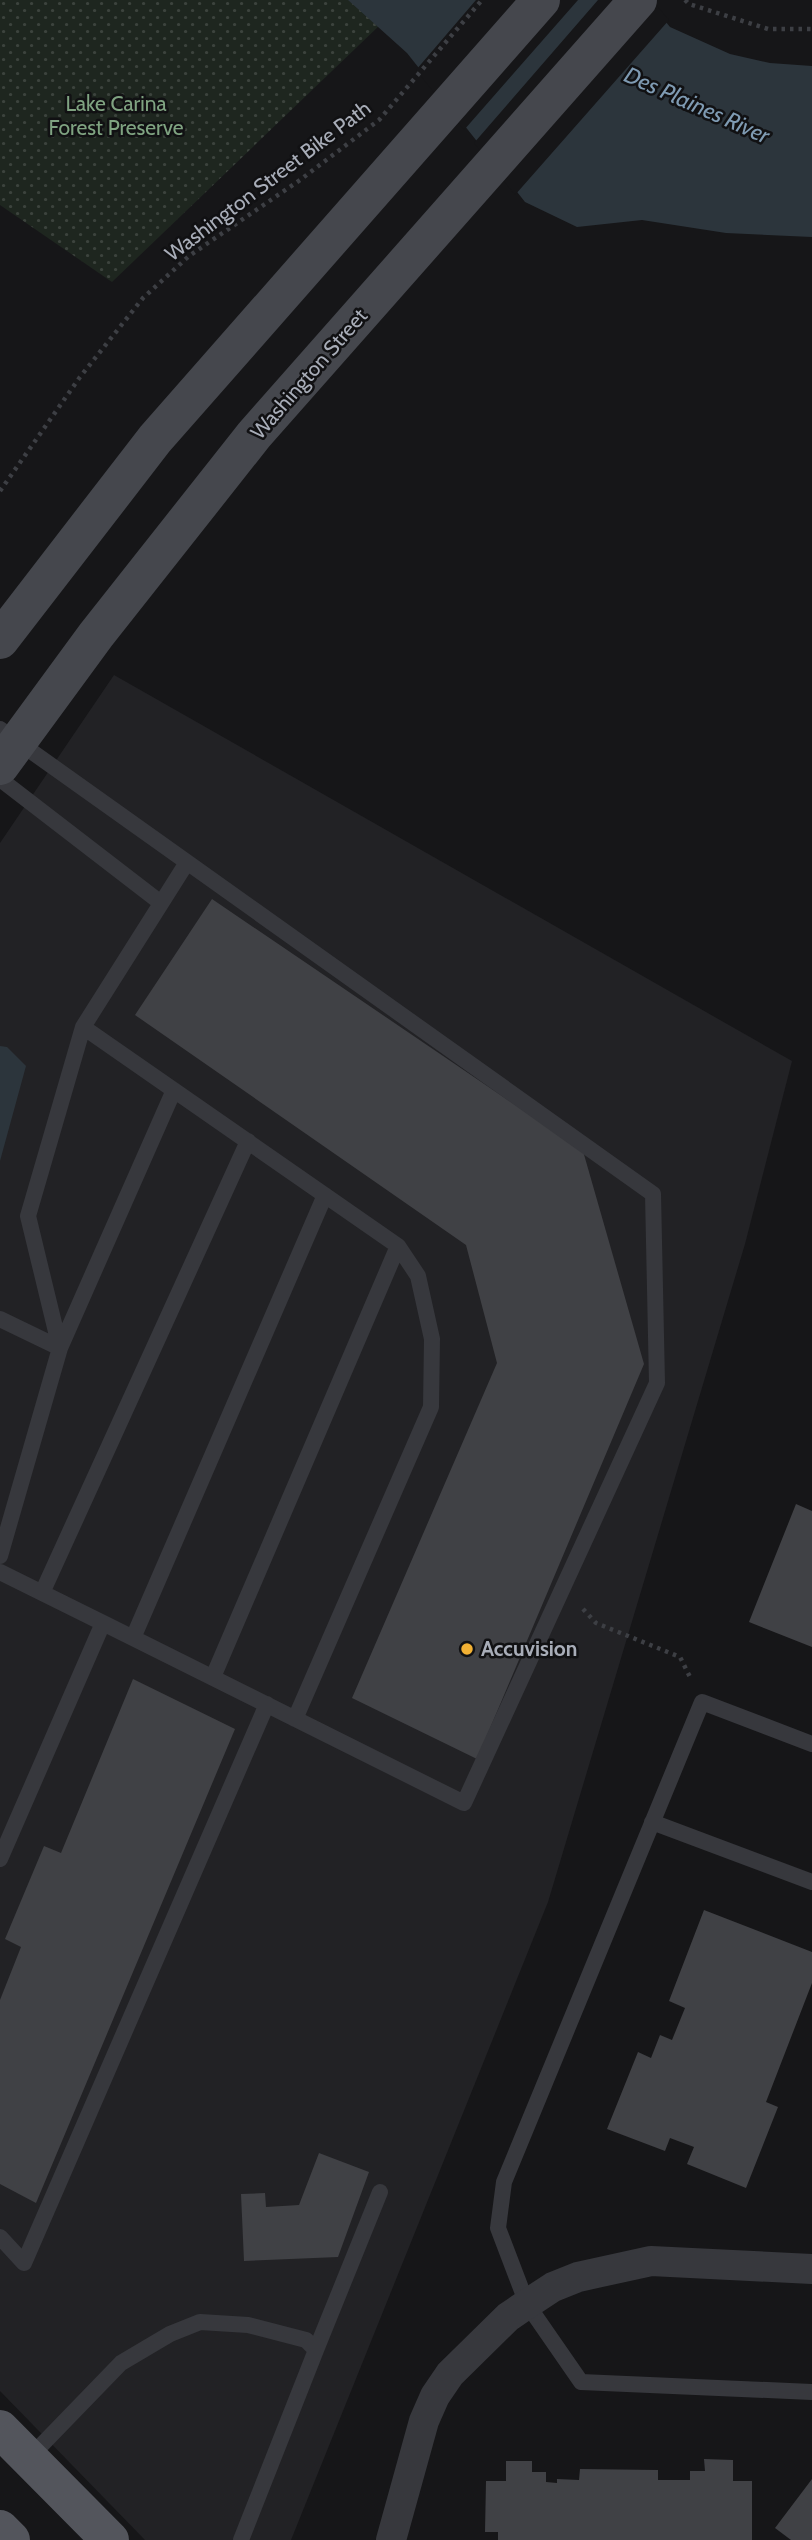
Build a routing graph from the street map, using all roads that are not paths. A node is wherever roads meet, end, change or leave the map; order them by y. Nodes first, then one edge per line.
1 (541, 0) edge
2 (638, 0) edge
3 (0, 640) edge
4 (6, 746) edge
5 (0, 779) edge
6 (186, 864) junction
7 (161, 903) junction
8 (83, 1027) junction
9 (174, 1090) junction
10 (248, 1141) junction
11 (325, 1195) junction
12 (398, 1246) junction
13 (0, 1318) edge
14 (60, 1348) junction
15 (1, 1551) edge
16 (0, 1572) edge
17 (42, 1593) junction
18 (103, 1623) junction
19 (134, 1638) junction
20 (213, 1677) junction
21 (267, 1704) junction
22 (295, 1718) junction
23 (812, 1744) edge
24 (652, 1822) junction
25 (0, 1859) edge
26 (812, 1882) edge
27 (380, 2192) dead end
28 (0, 2238) edge
29 (812, 2269) edge
30 (527, 2304) junction
31 (316, 2350) junction
32 (812, 2392) edge
33 (0, 2429) edge
34 (28, 2459) junction
35 (0, 2529) edge
36 (11, 2540) edge
37 (110, 2540) edge
38 (241, 2540) edge
39 (391, 2540) edge

1 - 3 main road
2 - 4 main road, Washington Street
4 - 6 lane
5 - 7 lane
6 - 7 lane
6 - 22 lane
7 - 8 lane
8 - 9 lane
8 - 14 lane
9 - 10 lane
9 - 14 lane
10 - 11 lane
10 - 17 lane
11 - 12 lane
11 - 19 lane
12 - 20 lane
12 - 22 lane
13 - 14 lane
14 - 15 lane
16 - 17 lane
17 - 18 lane
18 - 19 lane
18 - 25 lane
19 - 20 lane
20 - 21 lane
21 - 22 lane
21 - 28 lane
23 - 24 lane
24 - 26 lane
24 - 30 lane
27 - 31 lane
29 - 30 street
30 - 32 lane
30 - 39 street
31 - 34 lane
31 - 38 lane
33 - 34 main road
34 - 37 main road
35 - 36 main road

